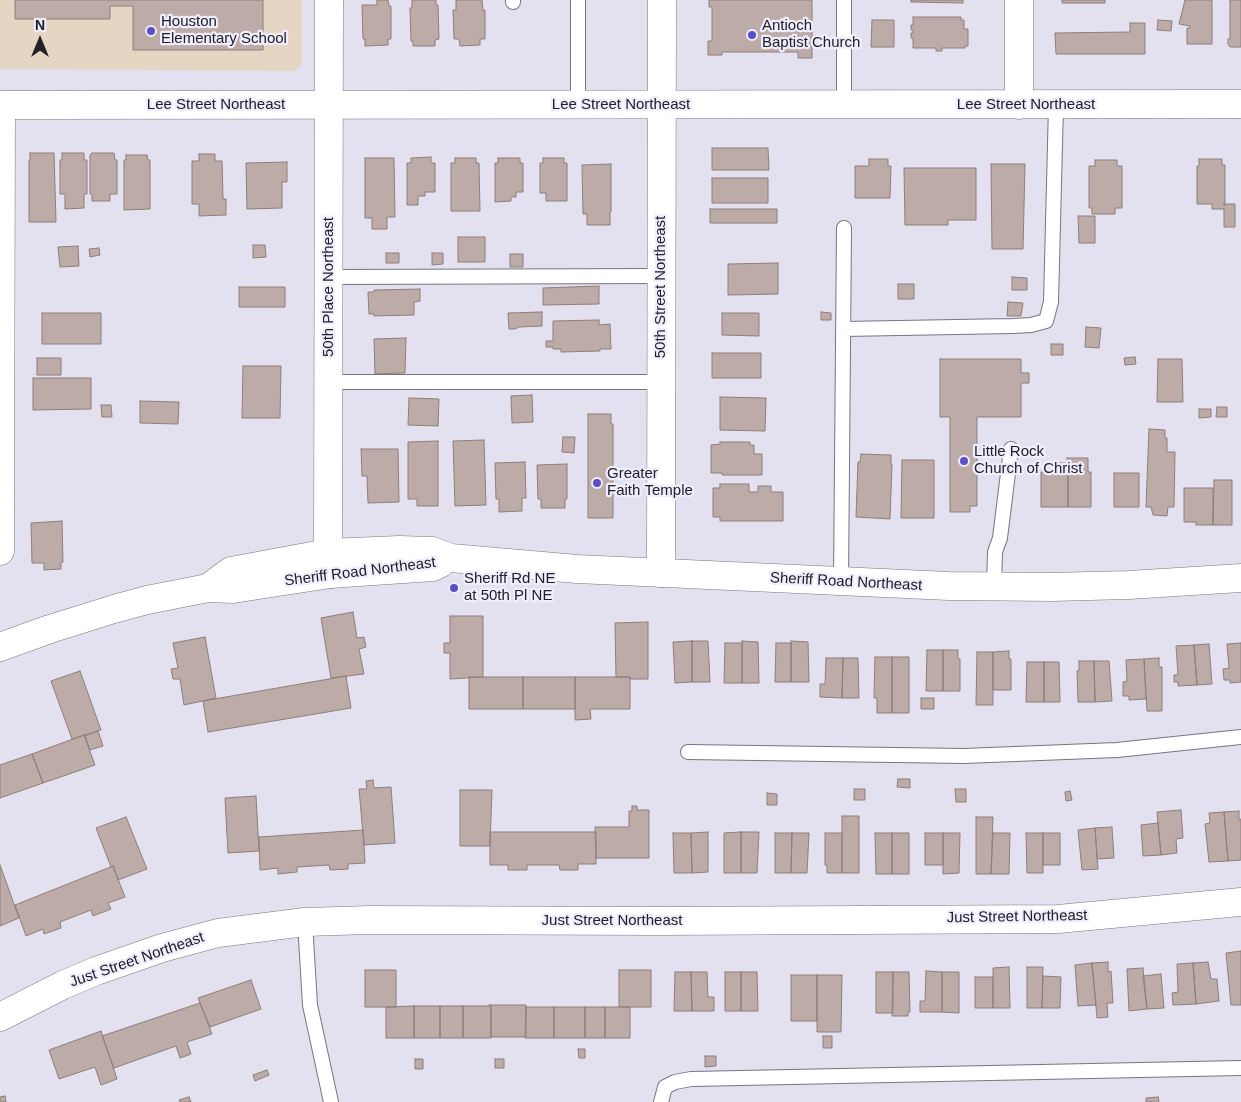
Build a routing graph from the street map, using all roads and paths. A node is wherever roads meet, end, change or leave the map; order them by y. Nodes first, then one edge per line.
1 (329, 0) edge
2 (578, 0) edge
3 (662, 0) edge
4 (844, 0) edge
5 (1019, 0) edge
6 (1241, 104) edge
7 (0, 105) edge
8 (329, 105) junction
9 (578, 105) junction
10 (661, 105) junction
11 (844, 105) junction
12 (1019, 105) junction
13 (1056, 105) junction
14 (844, 228) dead end
15 (661, 276) junction
16 (329, 277) junction
17 (843, 329) junction
18 (328, 382) junction
19 (661, 382) junction
20 (1011, 450) dead end
21 (0, 551) edge
22 (329, 564) junction
23 (661, 573) junction
24 (1241, 578) edge
25 (841, 582) junction
26 (994, 586) junction
27 (0, 638) edge
28 (0, 647) edge
29 (1241, 737) edge
30 (688, 752) dead end
31 (1241, 902) edge
32 (306, 922) junction
33 (0, 1017) edge
34 (1241, 1068) edge
35 (331, 1102) edge
36 (661, 1102) edge

1 - 8 street, 50th Place Northeast
2 - 9 lane
3 - 10 street, 50th Street Northeast
4 - 11 lane
5 - 12 street
6 - 13 street, Lee Street Northeast
7 - 8 street, Lee Street Northeast
7 - 21 street
8 - 9 street, Lee Street Northeast
8 - 16 street, 50th Place Northeast
9 - 10 street, Lee Street Northeast
10 - 11 street, Lee Street Northeast
10 - 15 street, 50th Street Northeast
11 - 12 street, Lee Street Northeast
12 - 13 street, Lee Street Northeast
13 - 17 lane
14 - 17 lane
15 - 16 lane
15 - 19 street, 50th Street Northeast
16 - 18 street, 50th Place Northeast
17 - 25 lane
18 - 19 lane
18 - 22 street, 50th Place Northeast
19 - 23 street, 50th Street Northeast
20 - 26 lane
22 - 23 street, Sheriff Road Northeast
22 - 28 street, Sheriff Road Northeast
23 - 25 street, Sheriff Road Northeast
24 - 26 street, Sheriff Road Northeast
25 - 26 street, Sheriff Road Northeast
27 - 28 street
29 - 30 lane
31 - 32 street, Just Street Northeast
32 - 33 street, Just Street Northeast
32 - 35 lane
34 - 36 lane

